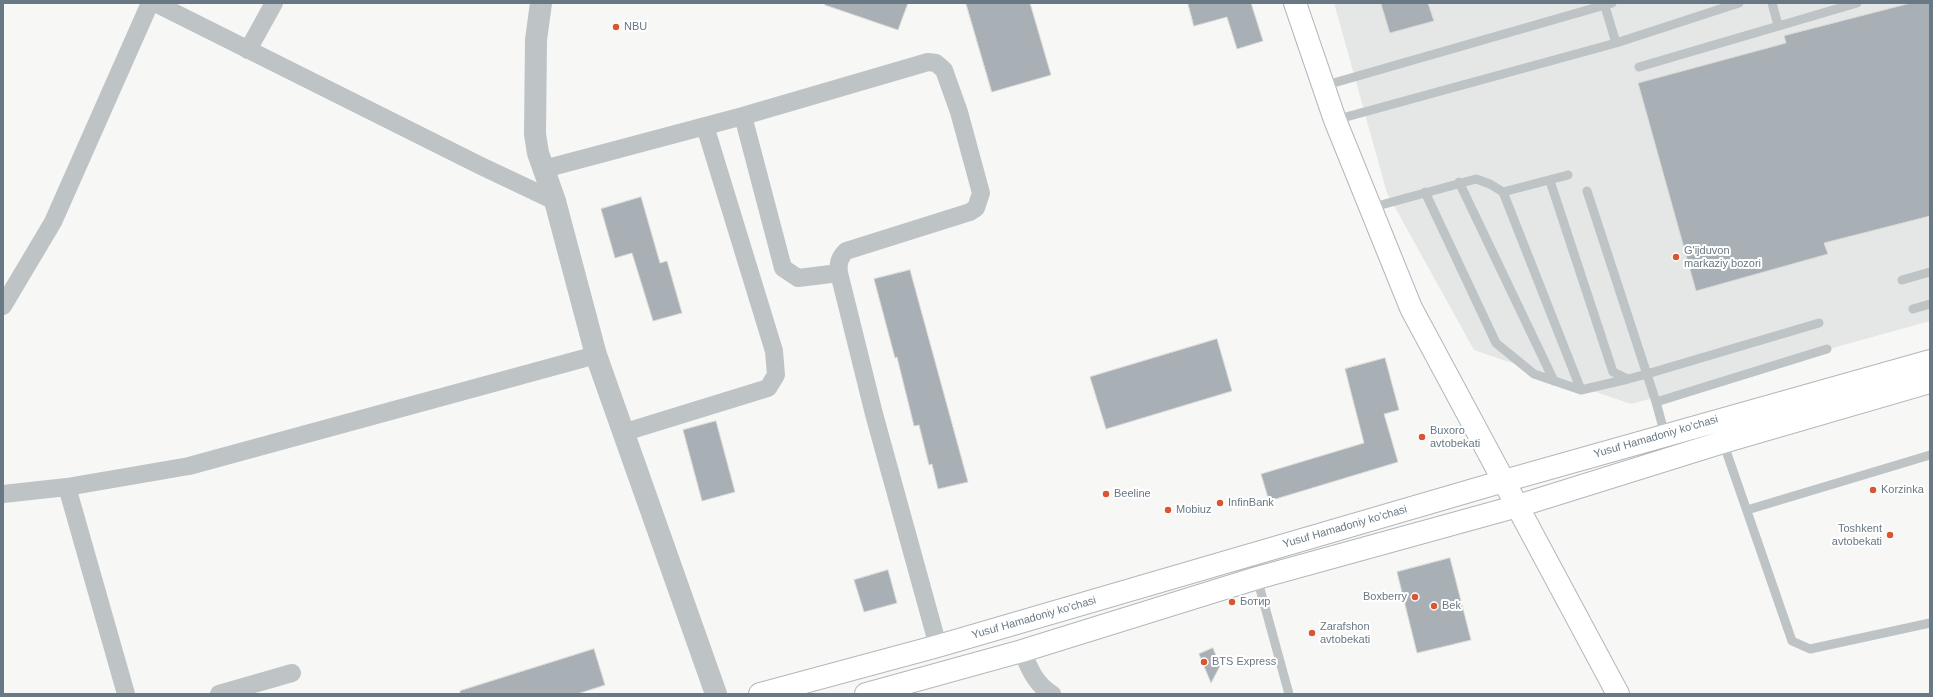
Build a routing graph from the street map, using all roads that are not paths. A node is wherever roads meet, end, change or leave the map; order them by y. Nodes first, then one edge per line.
1 (150, 3) edge
2 (155, 3) edge
3 (274, 3) edge
4 (541, 3) edge
5 (1295, 3) edge
6 (1738, 3) edge
7 (1772, 3) edge
8 (1857, 3) edge
9 (1607, 4) edge
10 (1778, 25) junction
11 (1616, 42) junction
12 (248, 50) junction
13 (1639, 67) dead end
14 (1323, 86) junction
15 (743, 116) junction
16 (1335, 120) junction
17 (704, 126) junction
18 (544, 169) junction
19 (1568, 175) dead end
20 (1550, 181) junction
21 (1459, 182) junction
22 (1587, 191) dead end
23 (1425, 192) junction
24 (1503, 192) junction
25 (555, 201) junction
26 (1370, 208) junction
27 (838, 272) junction
28 (1930, 272) edge
29 (1902, 280) dead end
30 (1930, 304) edge
31 (3, 306) edge
32 (1913, 309) dead end
33 (1819, 323) dead end
34 (1827, 348) dead end
35 (596, 355) junction
36 (1930, 361) edge
37 (1647, 374) junction
38 (1628, 379) junction
39 (1554, 381) junction
40 (1930, 382) edge
41 (1581, 390) junction
42 (1656, 402) junction
43 (622, 433) junction
44 (1665, 435) junction
45 (1723, 442) junction
46 (1930, 455) edge
47 (1504, 480) junction
48 (67, 487) junction
49 (3, 494) edge
50 (1518, 506) junction
51 (1748, 510) junction
52 (1257, 578) junction
53 (1930, 624) edge
54 (938, 646) junction
55 (1022, 651) junction
56 (292, 673) dead end
57 (126, 694) edge
58 (219, 694) edge
59 (716, 694) edge
60 (760, 694) edge
61 (866, 694) edge
62 (1052, 694) edge
63 (1289, 694) edge
64 (1618, 694) edge

1 - 31 street
2 - 12 street
3 - 12 street
4 - 18 street
5 - 14 main road
6 - 11 lane
7 - 10 lane
8 - 10 lane
9 - 11 lane
9 - 14 lane
10 - 13 lane
11 - 16 lane
12 - 25 street
14 - 16 main road
15 - 17 street
15 - 27 street
15 - 27 street
16 - 26 main road
17 - 18 street
17 - 43 street
18 - 25 street
19 - 20 lane
20 - 24 lane
20 - 38 lane
21 - 23 lane
21 - 24 lane
21 - 39 lane
22 - 37 lane
23 - 26 lane
23 - 39 lane
24 - 41 lane
25 - 35 street
26 - 47 main road
27 - 54 street
28 - 29 lane
30 - 32 lane
33 - 37 lane
34 - 42 lane
35 - 43 street
35 - 48 street
36 - 44 main road, Yusuf Hamadoniy ko'chasi
37 - 38 lane
37 - 42 lane
38 - 41 lane
39 - 41 lane
40 - 45 main road
42 - 44 lane
43 - 59 street
44 - 47 main road, Yusuf Hamadoniy ko'chasi
45 - 50 main road
45 - 51 lane
46 - 51 lane
47 - 50 main road
47 - 54 main road, Yusuf Hamadoniy ko'chasi
48 - 49 street
48 - 57 street
50 - 52 main road
50 - 64 main road
51 - 53 lane
52 - 55 main road
52 - 63 lane
54 - 60 main road, Yusuf Hamadoniy ko'chasi
55 - 61 main road
55 - 62 street
56 - 58 street

